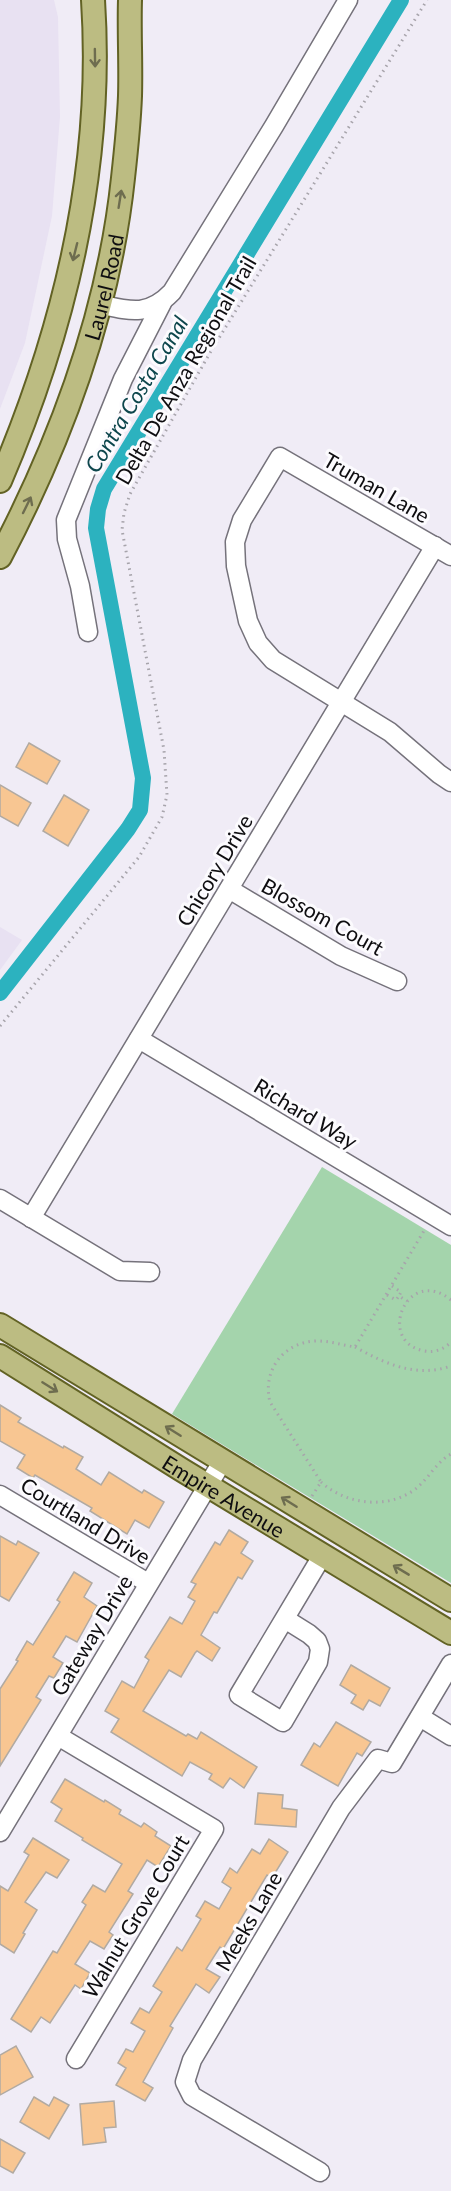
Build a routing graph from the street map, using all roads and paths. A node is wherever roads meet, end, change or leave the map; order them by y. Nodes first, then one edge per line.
1 (93, 0) edge
2 (130, 0) edge
3 (348, 0) edge
4 (427, 0) edge
5 (162, 303) junction
6 (99, 304) junction
7 (0, 481) edge
8 (435, 546) junction
9 (451, 556) edge
10 (0, 557) edge
11 (88, 632) dead end
12 (342, 701) junction
13 (451, 782) edge
14 (229, 889) junction
15 (397, 981) dead end
16 (0, 1026) edge
17 (139, 1039) junction
18 (0, 1199) edge
19 (31, 1218) junction
20 (451, 1226) edge
21 (426, 1228) dead end
22 (150, 1272) dead end
23 (392, 1286) junction
24 (386, 1294) junction
25 (399, 1296) junction
26 (451, 1300) edge
27 (407, 1301) junction
28 (0, 1325) edge
29 (451, 1342) edge
30 (355, 1347) junction
31 (0, 1356) edge
32 (451, 1366) edge
33 (451, 1454) edge
34 (222, 1462) junction
35 (321, 1482) junction
36 (208, 1486) junction
37 (0, 1495) edge
38 (310, 1500) dead end
39 (322, 1556) junction
40 (148, 1583) junction
41 (451, 1600) edge
42 (285, 1619) junction
43 (451, 1633) edge
44 (451, 1664) edge
45 (420, 1717) junction
46 (58, 1736) junction
47 (451, 1736) edge
48 (0, 1832) edge
49 (76, 2059) dead end
50 (320, 2172) dead end

1 -> 7 main road, Laurel Road
6 -> 2 main road, Laurel Road
3 - 5 street
4 - 16 path, Delta De Anza Regional Trail
5 - 6 street
5 - 11 street
10 -> 6 main road, Laurel Road
8 - 9 street, Truman Lane
8 - 12 street, Chicory Drive
8 - 12 street, Truman Lane
12 - 13 street
12 - 14 street, Chicory Drive
14 - 15 street, Blossom Court
14 - 17 street, Chicory Drive
17 - 19 street, Chicory Drive
17 - 20 street, Richard Way
18 - 19 street
19 - 22 street
21 - 23 path
23 - 24 path
23 - 25 path
24 - 25 path
24 - 30 path
25 - 27 path
26 - 27 path
27 - 29 path
34 -> 28 main road, Empire Avenue
30 - 32 path
30 - 35 path
31 -> 36 main road, Empire Avenue
33 - 35 path
34 - 36 street, Gateway Drive
41 -> 34 main road, Empire Avenue
35 - 38 path
36 - 39 main road, Empire Avenue
36 - 40 street, Gateway Drive
37 - 40 street, Courtland Drive
39 - 42 street
39 - 43 main road, Empire Avenue
40 - 46 street, Gateway Drive
42 - 42 street
44 - 45 street, Meeks Lane
45 - 47 street
45 - 50 street, Meeks Lane
46 - 48 street, Gateway Drive
46 - 49 street, Walnut Grove Court

